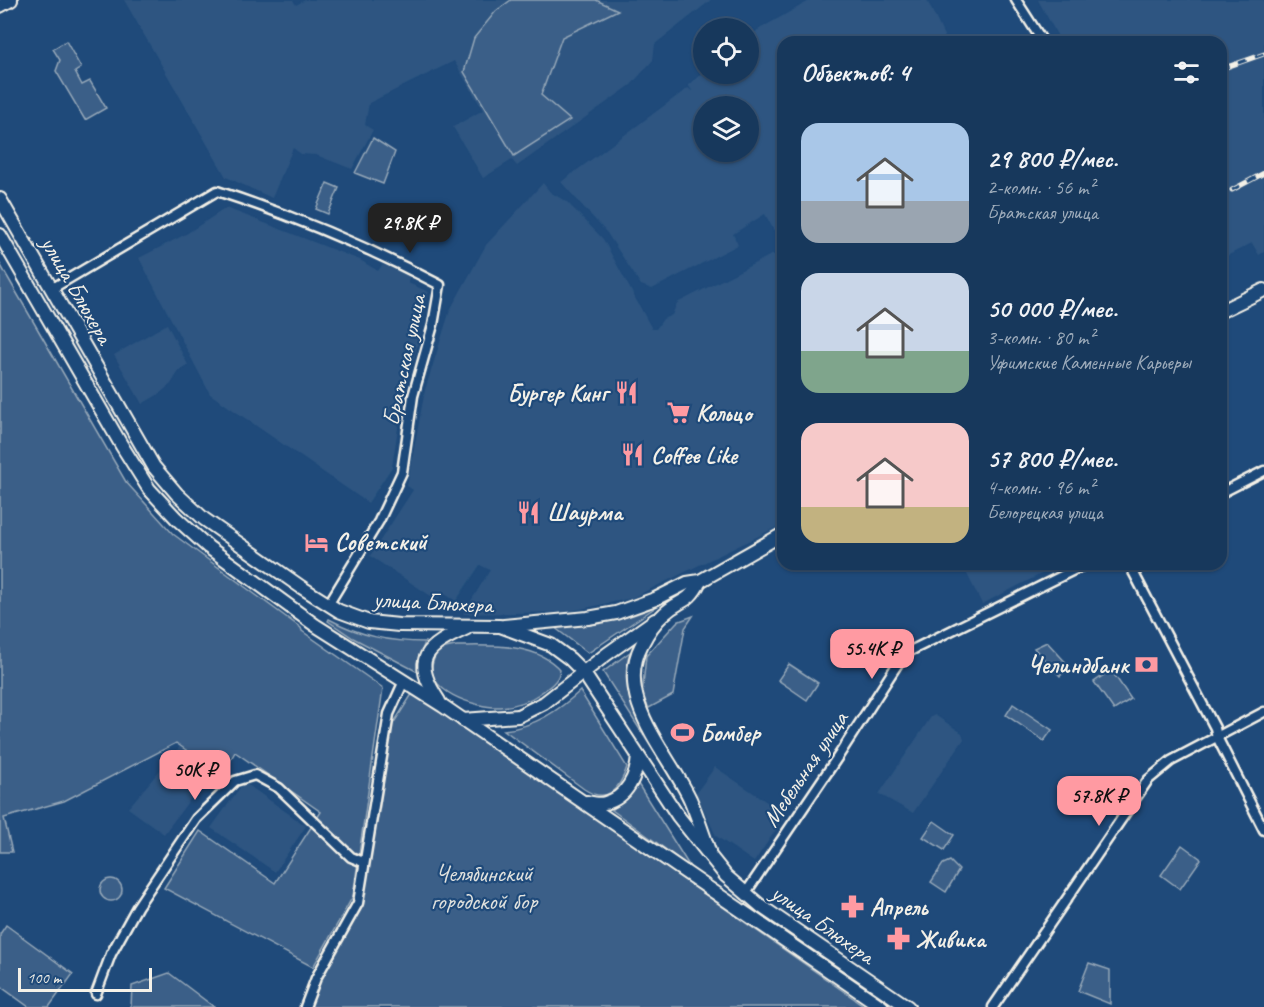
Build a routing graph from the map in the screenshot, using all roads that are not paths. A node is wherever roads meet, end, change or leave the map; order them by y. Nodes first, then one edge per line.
1 (11, 0) edge
2 (1016, 0) edge
3 (0, 6) edge
4 (1039, 36) edge
5 (0, 199) edge
6 (0, 235) edge
7 (53, 288) junction
8 (1264, 290) edge
9 (1227, 309) edge
10 (1264, 471) edge
11 (1227, 490) edge
12 (777, 537) edge
13 (1074, 570) edge
14 (1132, 570) edge
15 (700, 581) junction
16 (328, 605) junction
17 (663, 614) junction
18 (471, 626) junction
19 (500, 626) junction
20 (583, 672) junction
21 (404, 681) junction
22 (442, 706) junction
23 (1264, 712) edge
24 (463, 720) junction
25 (1217, 736) junction
26 (638, 756) junction
27 (582, 801) junction
28 (1264, 830) edge
29 (363, 862) junction
30 (713, 862) junction
31 (745, 894) junction
32 (96, 994) dead end
33 (305, 1007) edge
34 (882, 1007) edge
35 (908, 1007) edge
36 (993, 1007) edge

1 - 3 main road
2 - 4 street
5 - 7 main road, улица Блюхера
6 - 21 main road, улица Блюхера
7 - 16 main road, улица Блюхера
7 - 16 street, Братская улица
8 - 9 main road
10 - 11 street
12 - 15 main road
13 - 31 street, Мебельная улица
14 - 25 street
15 - 17 main road
15 - 19 main road
16 - 18 main road, улица Блюхера
17 - 20 main road
17 - 30 main road
18 - 19 main road, улица Блюхера
18 - 22 main road
19 - 20 main road, улица Блюхера
20 - 24 main road
20 - 26 main road, улица Блюхера
21 - 22 main road, улица Блюхера
21 - 29 street
22 - 24 main road, улица Блюхера
23 - 25 street
24 - 27 main road, улица Блюхера
25 - 28 street
25 - 36 street
26 - 27 main road
26 - 30 main road, улица Блюхера
27 - 34 main road, улица Блюхера
29 - 32 street
29 - 33 street
30 - 31 main road, улица Блюхера
31 - 35 main road, улица Блюхера

